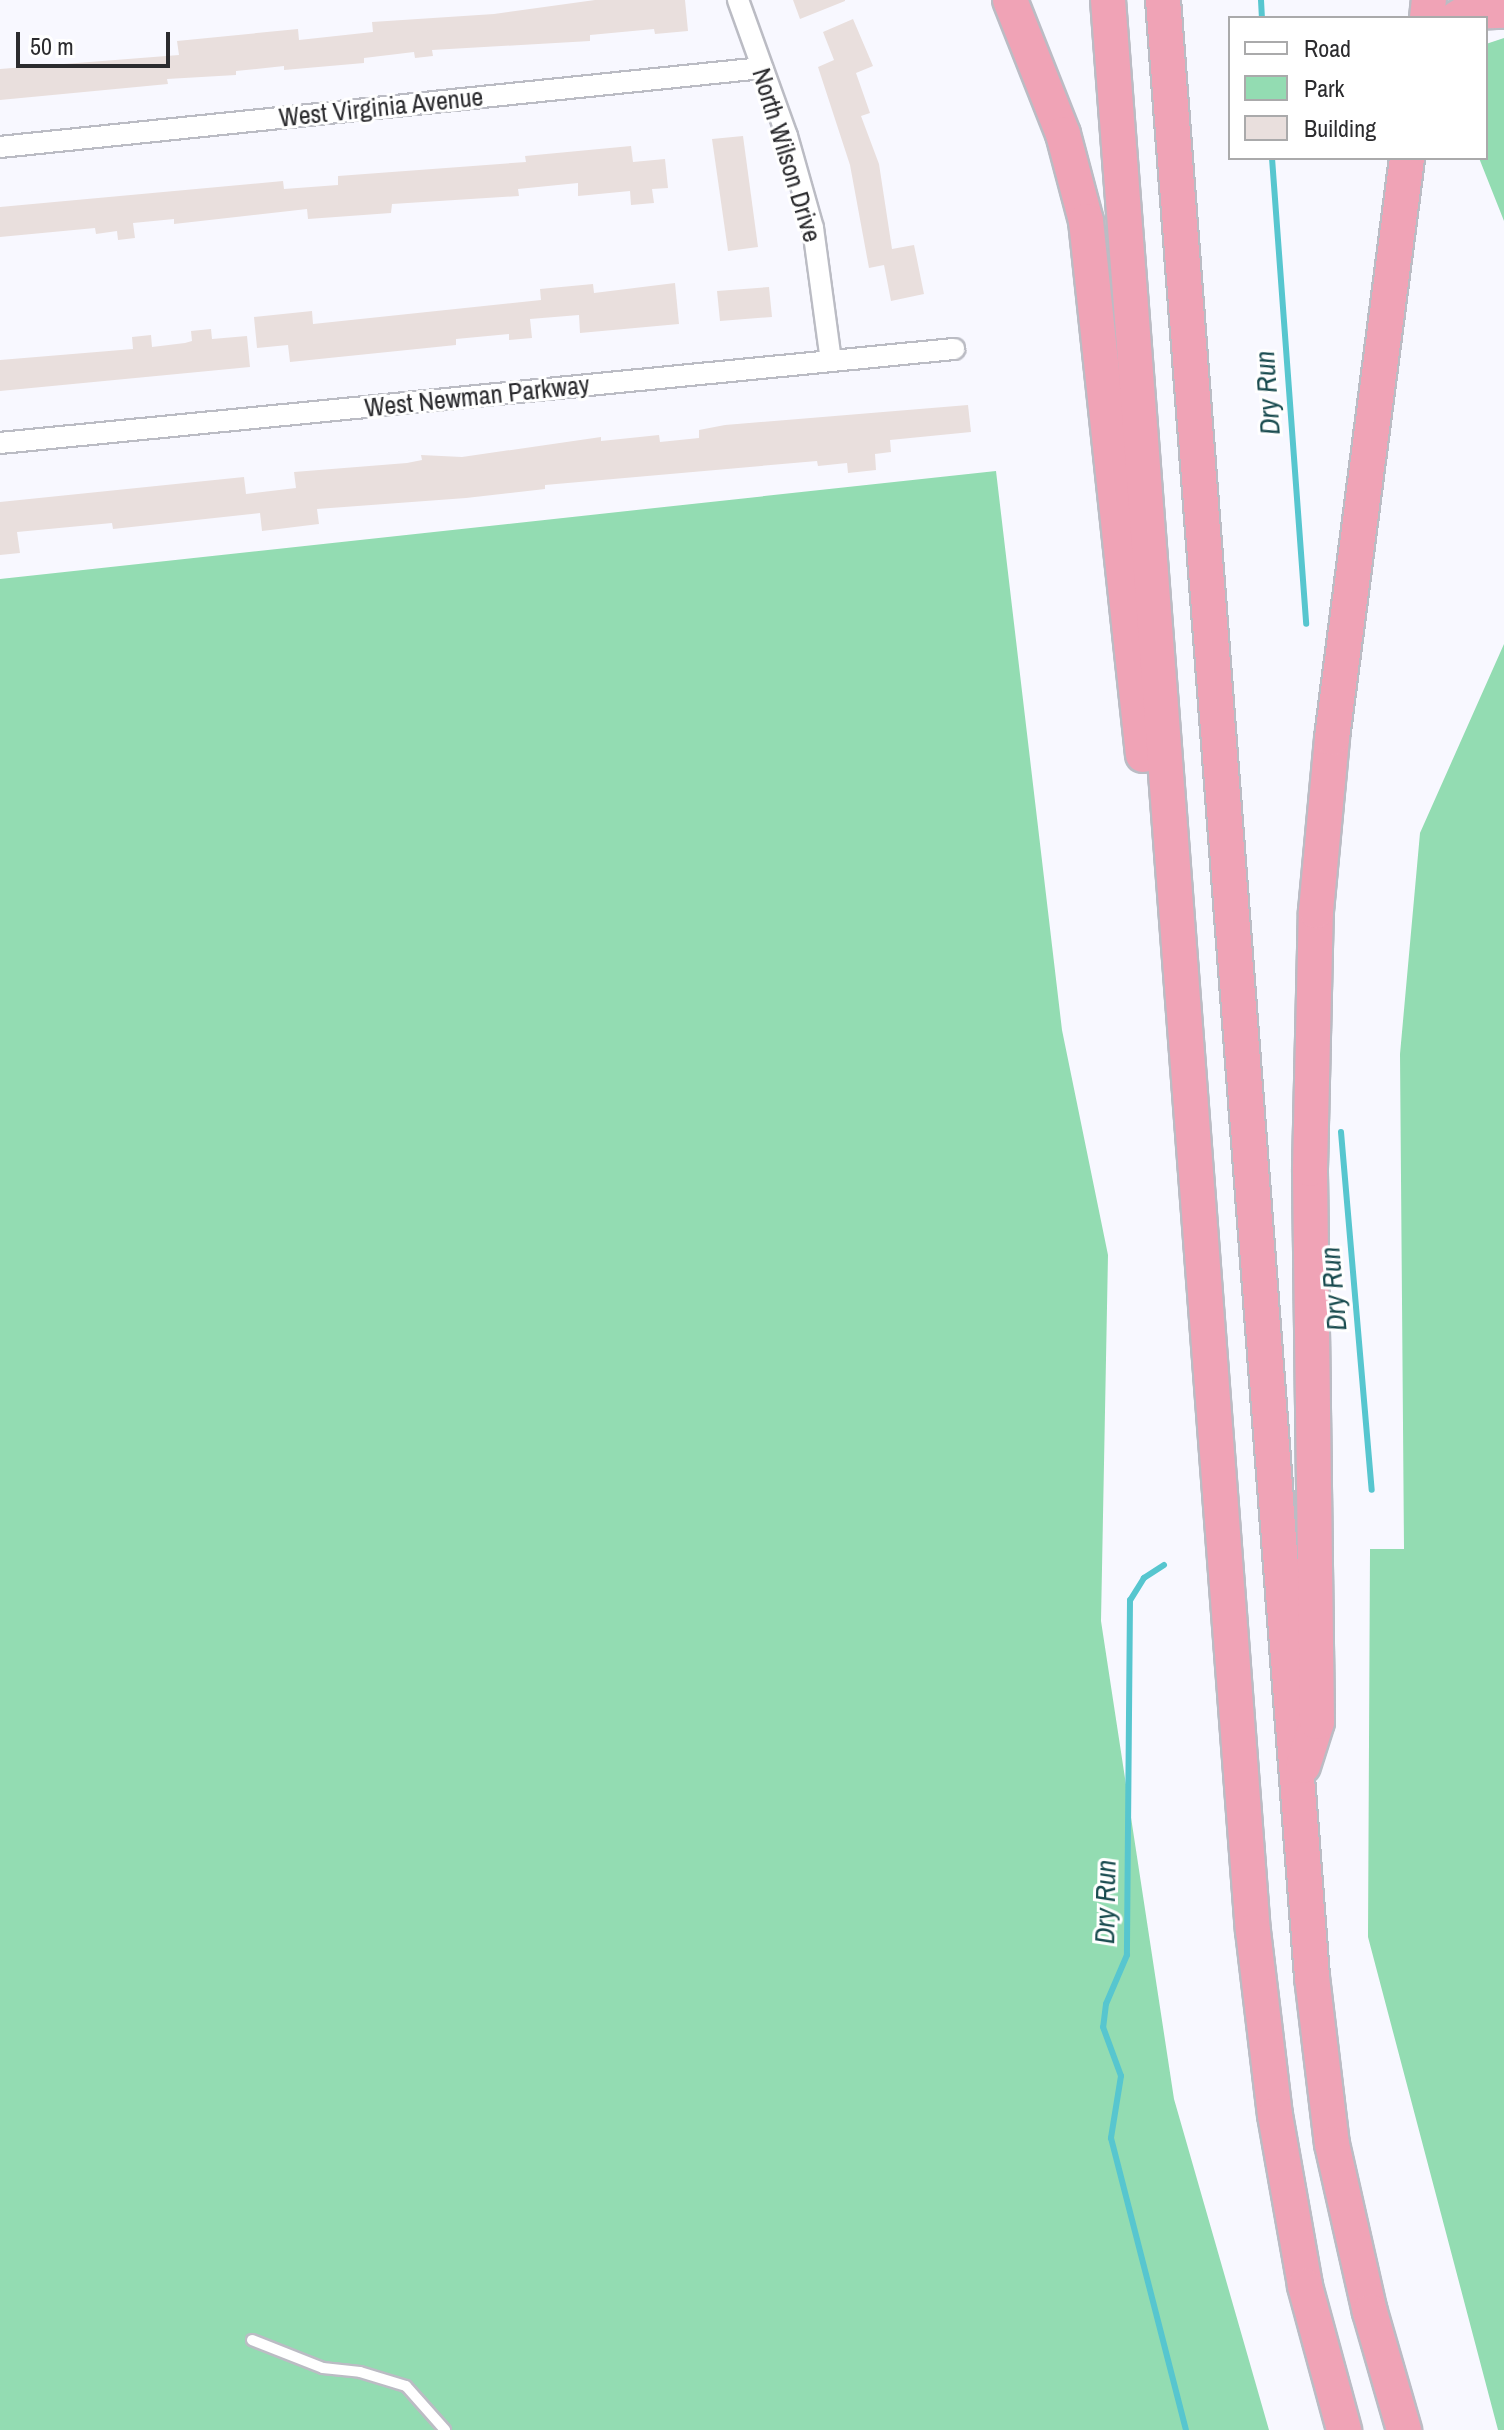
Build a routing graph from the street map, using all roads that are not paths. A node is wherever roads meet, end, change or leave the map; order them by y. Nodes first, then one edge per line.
1 (738, 0) edge
2 (1010, 0) edge
3 (1108, 0) edge
4 (1163, 0) edge
5 (1504, 11) edge
6 (1460, 16) edge
7 (762, 68) junction
8 (0, 147) edge
9 (1407, 160) edge
10 (954, 349) dead end
11 (831, 361) junction
12 (0, 443) edge
13 (1205, 1299) junction
14 (1298, 1786) junction
15 (252, 2340) dead end
16 (445, 2430) edge
17 (1344, 2430) edge
18 (1404, 2430) edge

1 - 7 street, North Wilson Drive
2 - 13 highway
3 - 13 highway
4 - 14 highway
5 - 6 highway
7 - 8 street, West Virginia Avenue
7 - 11 street, North Wilson Drive
9 - 14 highway
10 - 11 street, West Newman Parkway
11 - 12 street, West Newman Parkway
13 - 17 highway
14 - 18 highway
15 - 16 lane

